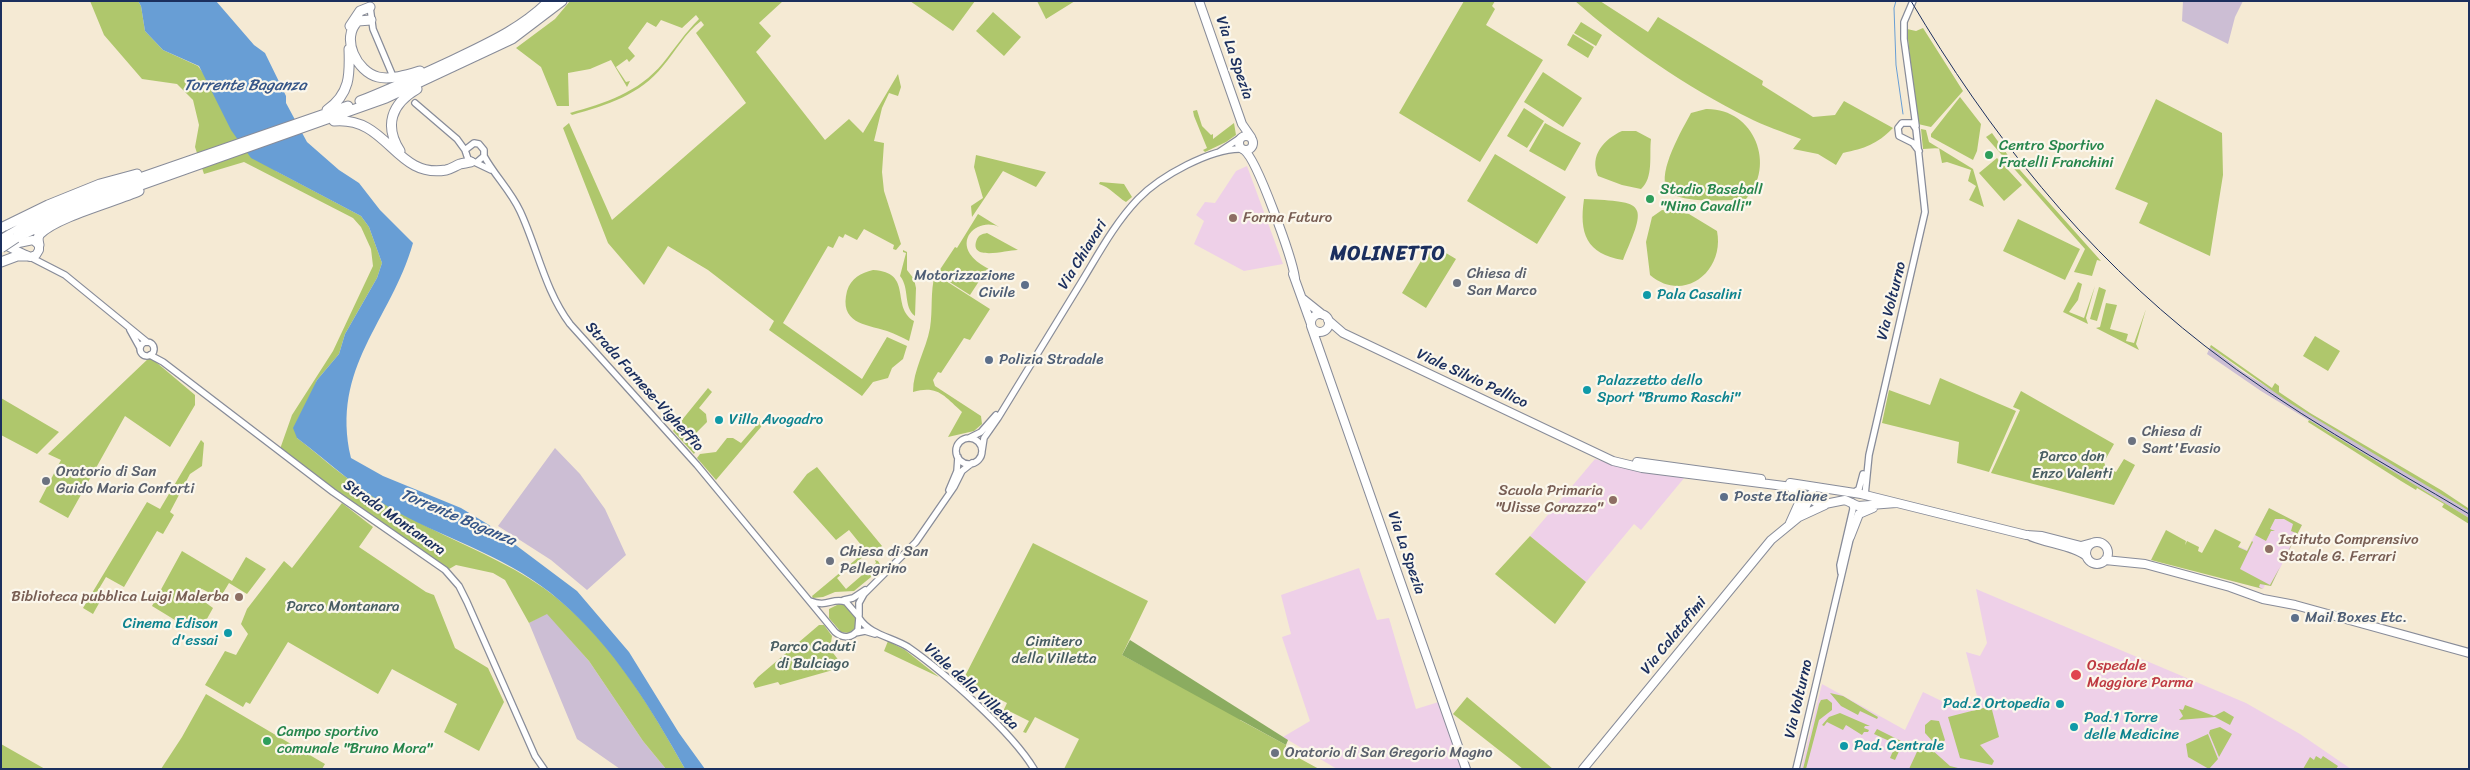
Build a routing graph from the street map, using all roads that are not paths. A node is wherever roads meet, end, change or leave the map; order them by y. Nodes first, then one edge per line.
1 (1199, 1) edge
2 (1912, 2) edge
3 (556, 3) edge
4 (370, 7) joint
5 (371, 20) junction
6 (451, 61) junction
7 (446, 72) junction
8 (392, 74) dead end
9 (1911, 88) junction
10 (415, 103) dead end
11 (315, 121) junction
12 (1904, 122) junction
13 (1242, 124) junction
14 (1916, 129) junction
15 (457, 138) junction
16 (1240, 138) junction
17 (1252, 141) junction
18 (1906, 141) junction
19 (472, 144) junction
20 (1243, 150) junction
21 (1919, 151) junction
22 (1216, 154) junction
23 (484, 156) junction
24 (470, 157) junction
25 (406, 160) junction
26 (187, 165) junction
27 (1258, 170) junction
28 (492, 171) junction
29 (1, 228) edge
30 (8, 242) edge
31 (39, 246) junction
32 (28, 256) junction
33 (1, 262) edge
34 (52, 266) junction
35 (1303, 299) junction
36 (1325, 317) junction
37 (1311, 325) junction
38 (129, 328) junction
39 (1324, 331) junction
40 (1343, 333) junction
41 (147, 342) junction
42 (1319, 346) junction
43 (140, 348) junction
44 (152, 352) junction
45 (1005, 404) junction
46 (968, 438) junction
47 (1589, 449) junction
48 (982, 451) junction
49 (1869, 455) junction
50 (958, 457) junction
51 (972, 463) junction
52 (1788, 487) junction
53 (1820, 488) junction
54 (1852, 493) junction
55 (948, 494) junction
56 (1865, 495) junction
57 (1812, 499) junction
58 (1852, 502) junction
59 (1896, 503) junction
60 (1887, 504) junction
61 (1825, 505) junction
62 (1862, 506) junction
63 (1800, 517) junction
64 (1790, 524) junction
65 (2026, 535) junction
66 (1850, 537) junction
67 (2092, 544) junction
68 (2106, 548) junction
69 (2087, 557) junction
70 (2105, 560) junction
71 (2145, 564) junction
72 (1841, 576) junction
73 (869, 588) junction
74 (841, 600) junction
75 (810, 601) junction
76 (830, 603) junction
77 (859, 618) junction
78 (825, 620) junction
79 (2379, 627) junction
80 (855, 634) junction
81 (882, 635) junction
82 (2410, 637) junction
83 (2459, 646) junction
84 (2469, 651) edge
85 (541, 768) edge
86 (1034, 769) edge
87 (1466, 769) edge
88 (1583, 769) edge
89 (1796, 769) edge

1 - 13 main road, Via La Spezia
2 - 9 street, Via Volturno
3 - 6 highway
3 - 7 highway
4 - 5 street
4 - 11 highway
5 - 6 highway
5 - 8 street
6 - 11 highway
7 - 11 highway
7 - 25 highway
9 - 12 street, Via Volturno
9 - 14 street, Via Volturno
10 - 15 street, Strada Farnese-Vigheffio
11 - 25 highway
11 - 26 highway
12 - 14 street
12 - 18 street, Via Volturno
13 - 16 main road, Via La Spezia
13 - 17 main road, Via La Spezia
14 - 18 street
14 - 21 street, Via Volturno
15 - 19 street, Strada Farnese-Vigheffio
15 - 24 street, Strada Farnese-Vigheffio
16 - 17 main road
16 - 20 main road, Via La Spezia
16 - 22 street, Via Chiavari
17 - 20 main road
17 - 27 main road, Via La Spezia
18 - 21 street
19 - 23 street, Strada Farnese-Vigheffio
19 - 24 street
20 - 22 street, Via Chiavari
20 - 27 main road, Via La Spezia
21 - 49 street, Via Volturno
22 - 45 street, Via Chiavari
23 - 24 street
23 - 28 street, Strada Farnese-Vigheffio
24 - 25 highway
24 - 28 street, Strada Farnese-Vigheffio
26 - 29 highway
26 - 30 highway
26 - 31 highway
27 - 35 main road, Via La Spezia
28 - 75 street, Strada Farnese-Vigheffio
30 - 31 main road
30 - 32 main road
31 - 32 main road
31 - 34 street
32 - 33 highway
32 - 34 street
34 - 38 street
35 - 36 main road, Via La Spezia
35 - 37 main road, Via La Spezia
36 - 37 main road
36 - 39 main road
36 - 40 main road, Viale Silvio Pellico
37 - 39 main road
37 - 42 main road, Via La Spezia
38 - 41 street
38 - 43 street
39 - 40 main road, Viale Silvio Pellico
39 - 42 main road
40 - 47 main road, Viale Silvio Pellico
41 - 43 street
41 - 44 street
42 - 87 main road, Via La Spezia
43 - 44 street
44 - 85 street, Strada Montanara
45 - 46 street, Via Chiavari
45 - 48 street, Via Chiavari
46 - 48 street
46 - 50 street
47 - 52 main road, Viale Silvio Pellico
47 - 53 main road, Viale Silvio Pellico
48 - 51 street
49 - 54 street, Via Volturno
49 - 56 street, Via Volturno
50 - 51 street
50 - 55 street
51 - 55 street
52 - 57 main road, Viale Silvio Pellico
52 - 64 main road, Via Calatafimi
53 - 54 main road, Viale Silvio Pellico
53 - 57 main road
54 - 56 main road, Viale Silvio Pellico
55 - 73 street
56 - 59 main road, Viale Silvio Pellico
56 - 62 main road
57 - 61 main road, Via Calatafimi
57 - 63 main road, Via Calatafimi
58 - 61 main road, Via Calatafimi
58 - 62 main road, Via Calatafimi
58 - 72 street, Via Volturno
59 - 60 main road
59 - 65 main road, Viale Silvio Pellico
60 - 62 main road
60 - 66 main road
61 - 63 main road, Via Calatafimi
62 - 66 street, Via Volturno
63 - 64 main road, Via Calatafimi
64 - 88 main road, Via Calatafimi
65 - 67 main road
65 - 69 main road
66 - 72 street, Via Volturno
67 - 68 main road
67 - 69 main road
68 - 70 main road
68 - 71 main road
69 - 70 main road
70 - 71 main road
71 - 79 main road
72 - 89 street, Via Volturno
73 - 74 street
73 - 77 street
74 - 76 street
74 - 77 street
75 - 76 street
75 - 78 street, Strada Farnese-Vigheffio
76 - 78 street
77 - 80 street
77 - 81 street, Viale della Villetta
78 - 80 street
79 - 82 main road
79 - 83 main road
80 - 81 street, Viale della Villetta
81 - 86 street, Viale della Villetta
82 - 83 main road
82 - 84 main road
83 - 84 main road

